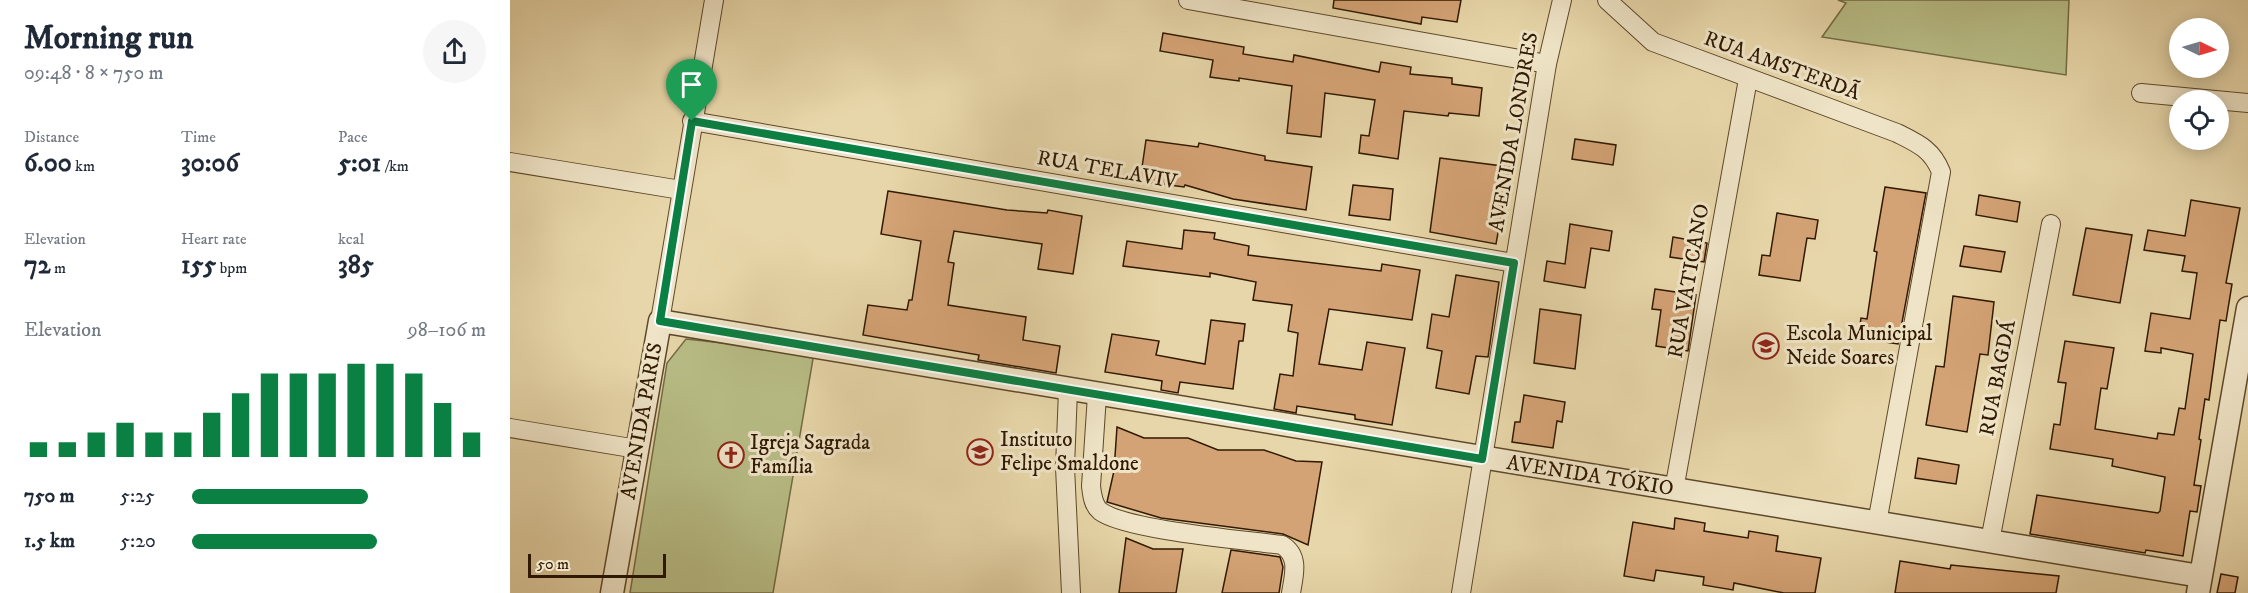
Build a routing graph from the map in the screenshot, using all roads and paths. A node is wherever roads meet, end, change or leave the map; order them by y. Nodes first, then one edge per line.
1 (714, 0) edge
2 (1188, 0) edge
3 (1562, 0) edge
4 (1607, 0) edge
5 (1547, 64) junction
6 (1748, 79) junction
7 (2141, 93) dead end
8 (2248, 103) edge
9 (692, 121) junction
10 (510, 162) edge
11 (681, 190) junction
12 (2051, 224) dead end
13 (1514, 263) junction
14 (2248, 308) edge
15 (660, 321) junction
16 (1068, 390) junction
17 (1097, 395) junction
18 (510, 428) edge
19 (637, 449) junction
20 (1482, 459) junction
21 (1674, 490) junction
22 (1877, 523) junction
23 (1990, 541) junction
24 (2199, 585) edge
25 (612, 593) edge
26 (1071, 593) edge
27 (1291, 593) edge
28 (1461, 593) edge

1 - 9 street, AVENIDA PARIS
2 - 5 street
3 - 5 street, AVENIDA LONDRES
4 - 6 street, RUA AMSTERDÃ
5 - 13 street, AVENIDA LONDRES
6 - 21 street, RUA VATICANO
6 - 22 street, RUA AMSTERDÃ
7 - 8 street
9 - 11 street, AVENIDA PARIS
9 - 13 street, RUA TELAVIV
10 - 11 street
11 - 15 street, AVENIDA PARIS
12 - 23 street, RUA BAGDÁ
13 - 20 street, AVENIDA LONDRES
14 - 24 street
15 - 16 street, AVENIDA TÓKIO
15 - 19 street, AVENIDA PARIS
16 - 17 street, AVENIDA TÓKIO
16 - 26 street
17 - 20 street, AVENIDA TÓKIO
17 - 27 street
18 - 19 street
19 - 25 street, AVENIDA PARIS
20 - 21 street, AVENIDA TÓKIO
20 - 28 street, AVENIDA LONDRES
21 - 22 street, AVENIDA TÓKIO
22 - 23 street, AVENIDA TÓKIO
23 - 24 street, AVENIDA TÓKIO

